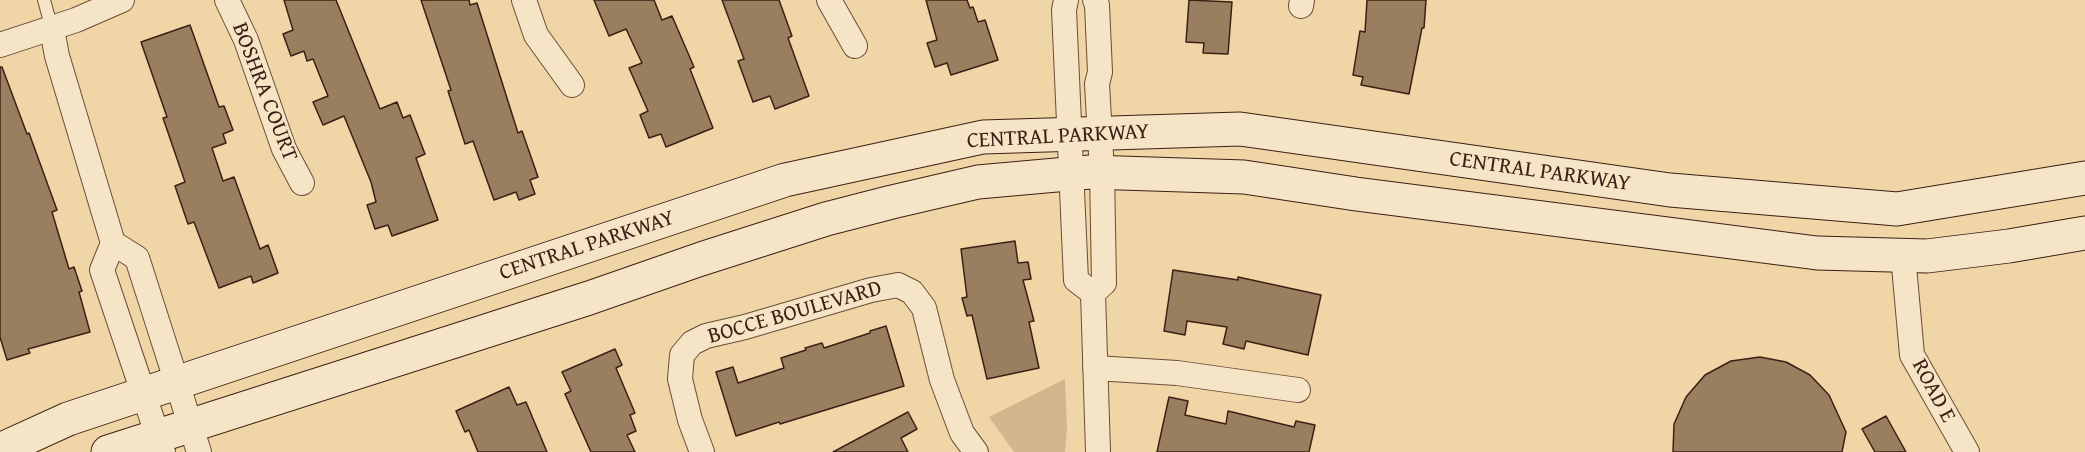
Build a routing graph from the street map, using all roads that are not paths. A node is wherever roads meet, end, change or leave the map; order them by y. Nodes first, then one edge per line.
1 (44, 0) edge
2 (122, 0) edge
3 (227, 0) edge
4 (524, 0) edge
5 (829, 0) edge
6 (1066, 0) edge
7 (1095, 0) edge
8 (52, 29) junction
9 (0, 45) edge
10 (855, 46) dead end
11 (572, 85) dead end
12 (1085, 151) junction
13 (2085, 178) edge
14 (302, 183) dead end
15 (2085, 233) edge
16 (113, 243) junction
17 (1903, 255) junction
18 (1095, 368) junction
19 (176, 383) junction
20 (1298, 390) dead end
21 (142, 394) junction
22 (194, 439) edge
23 (160, 444) edge
24 (0, 450) edge
25 (108, 452) edge
26 (702, 452) edge
27 (976, 452) edge
28 (1098, 452) edge
29 (1967, 452) edge

1 - 8 lane
2 - 8 street
3 - 14 street, BOSHRA COURT
4 - 11 street
5 - 10 street
6 - 12 street
7 - 12 street
8 - 9 street
8 - 16 street
12 - 13 main road, CENTRAL PARKWAY
12 - 17 main road, CENTRAL PARKWAY
12 - 18 street
12 - 19 main road, CENTRAL PARKWAY
12 - 22 main road, CENTRAL PARKWAY
15 - 17 main road, CENTRAL PARKWAY
16 - 19 street
16 - 21 street
17 - 29 street, ROAD E
18 - 20 street
18 - 28 street
19 - 21 main road, CENTRAL PARKWAY
19 - 22 street
21 - 23 street
21 - 24 main road, CENTRAL PARKWAY
22 - 23 main road, CENTRAL PARKWAY
23 - 25 main road, CENTRAL PARKWAY
26 - 27 street, BOCCE BOULEVARD

